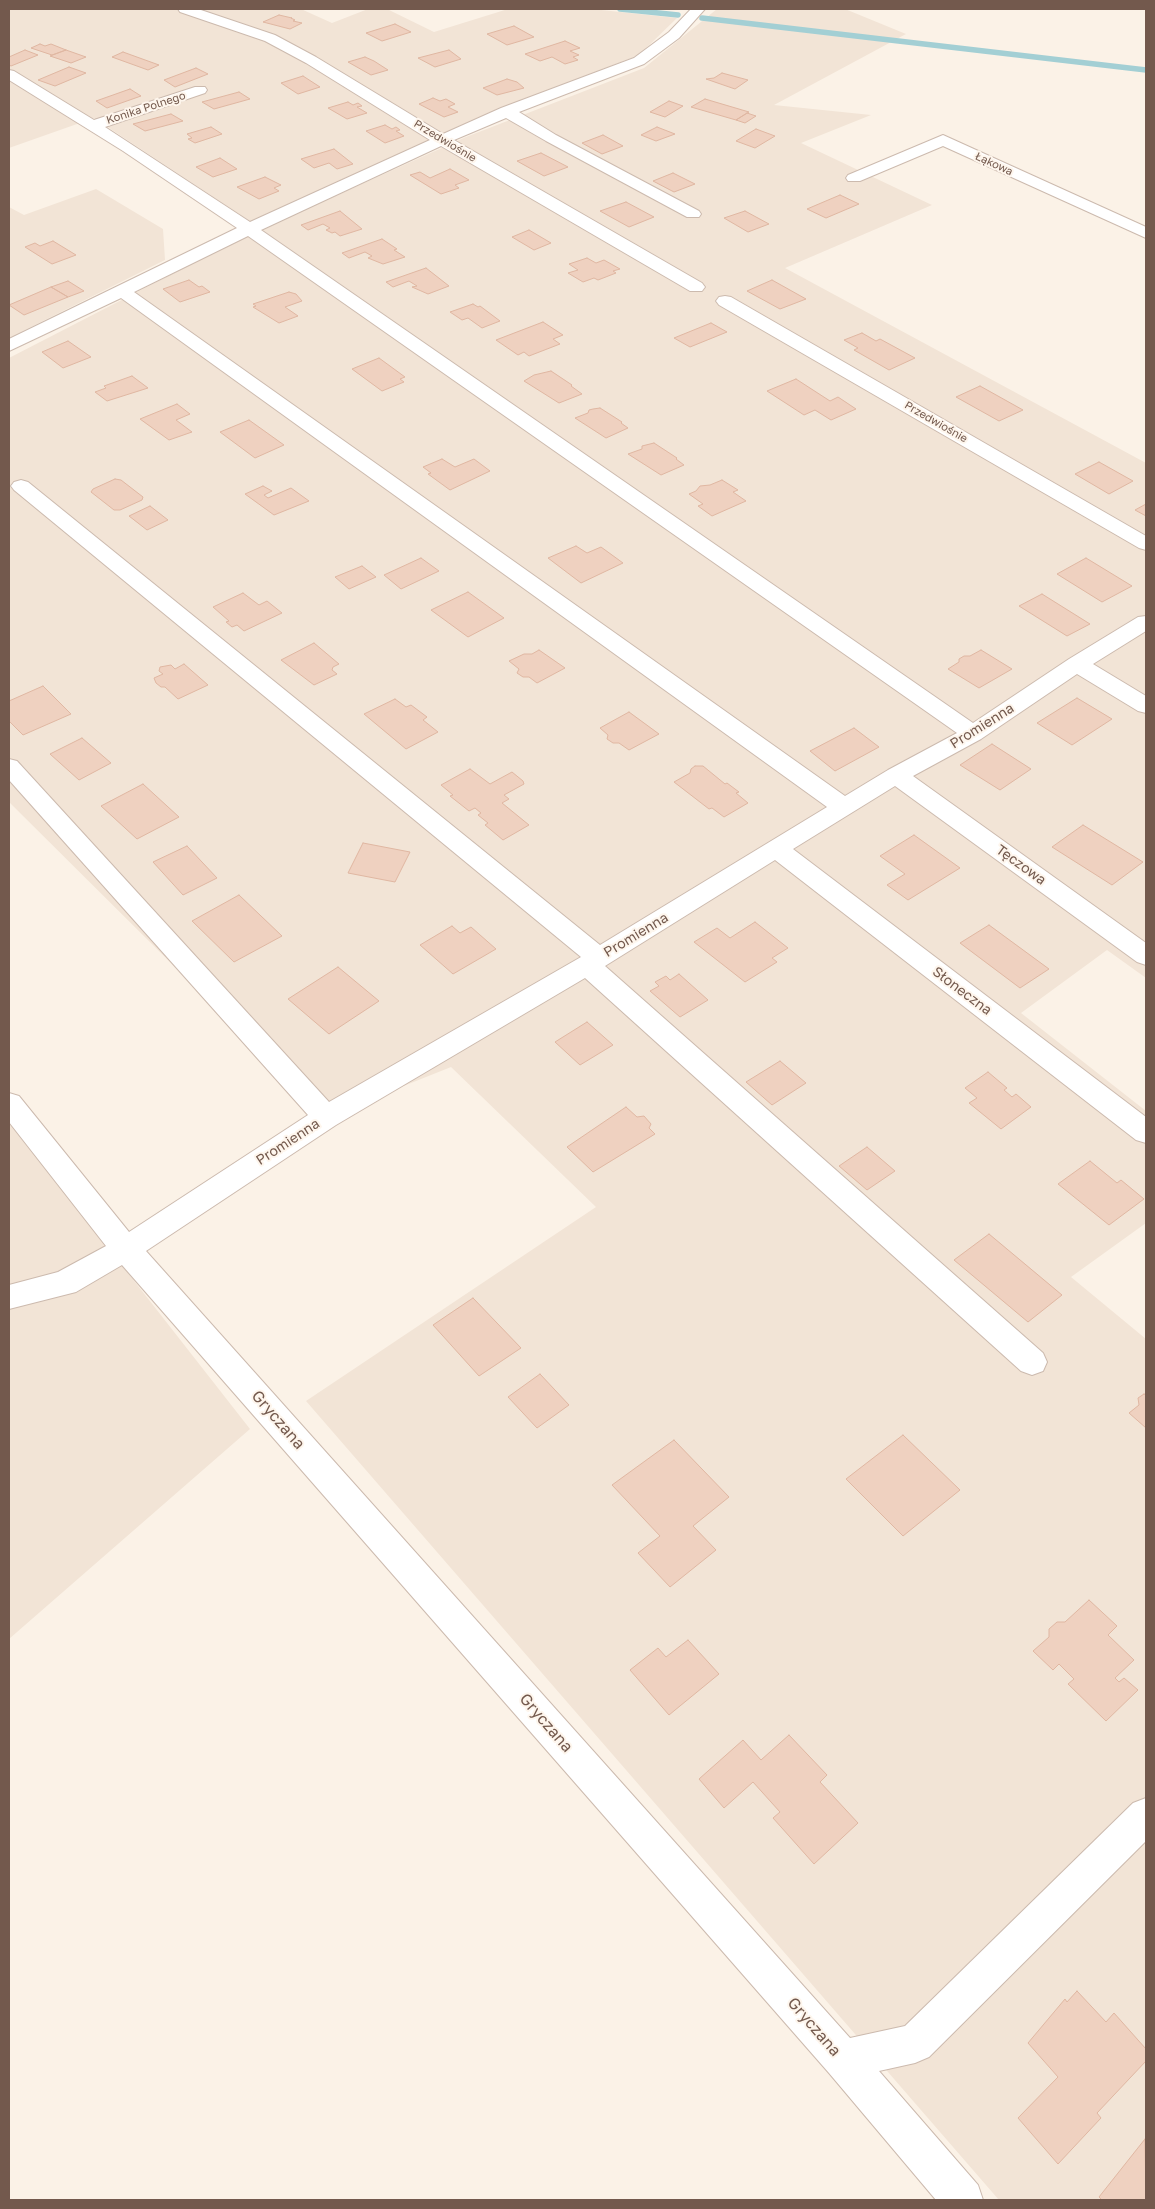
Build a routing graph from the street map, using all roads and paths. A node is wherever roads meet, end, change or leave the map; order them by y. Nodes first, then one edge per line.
1 (186, 9) edge
2 (698, 9) edge
3 (9, 74) edge
4 (200, 90) dead end
5 (506, 111) junction
6 (92, 126) junction
7 (442, 140) junction
8 (854, 178) dead end
9 (692, 214) dead end
10 (1142, 227) edge
11 (249, 229) junction
12 (696, 287) dead end
13 (122, 291) junction
14 (725, 301) dead end
15 (9, 346) edge
16 (21, 486) dead end
17 (1146, 544) edge
18 (1146, 622) edge
19 (1077, 664) junction
20 (1146, 706) edge
21 (973, 734) junction
22 (9, 766) edge
23 (896, 775) junction
24 (844, 807) junction
25 (777, 849) junction
26 (1146, 956) edge
27 (593, 961) junction
28 (9, 1103) edge
29 (326, 1117) junction
30 (1146, 1132) edge
31 (126, 1249) junction
32 (9, 1297) edge
33 (1032, 1362) dead end
34 (1146, 1816) edge
35 (843, 2059) junction
36 (963, 2200) edge

1 - 7 street, Przedwiośnie
2 - 5 street
3 - 6 street
4 - 6 street, Konika Polnego
5 - 7 street
5 - 9 street
6 - 11 street
7 - 11 street
7 - 12 street, Przedwiośnie
8 - 10 street, Łąkowa
11 - 13 street
11 - 21 street
13 - 15 street
13 - 24 street
14 - 17 street, Przedwiośnie
16 - 27 street
18 - 19 street, Promienna
19 - 20 street
19 - 21 street, Promienna
21 - 23 street, Promienna
22 - 29 street
23 - 24 street, Promienna
23 - 26 street, Tęczowa
24 - 25 street, Promienna
25 - 27 street, Promienna
25 - 30 street, Słoneczna
27 - 29 street, Promienna
27 - 33 street
28 - 31 street, Gryczana
29 - 31 street, Promienna
31 - 32 street
31 - 35 street, Gryczana
34 - 35 street
35 - 36 street, Gryczana

